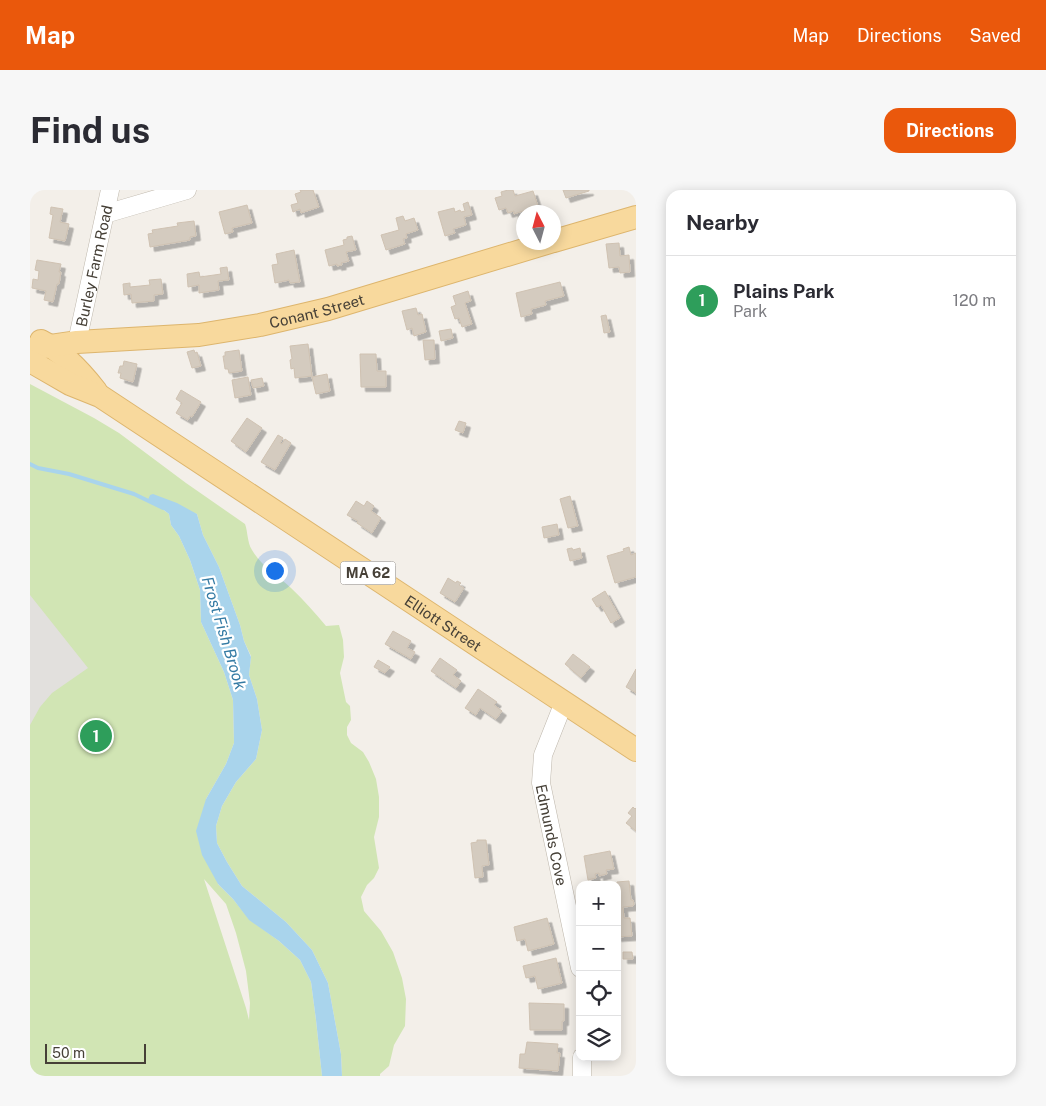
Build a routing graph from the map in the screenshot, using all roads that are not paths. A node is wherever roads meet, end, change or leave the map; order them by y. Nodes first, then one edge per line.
1 (110, 190) edge
2 (187, 190) edge
3 (105, 214) junction
4 (636, 217) edge
5 (561, 239) edge
6 (526, 250) edge
7 (35, 341) edge
8 (88, 342) junction
9 (30, 361) edge
10 (94, 389) junction
11 (564, 702) junction
12 (636, 750) edge
13 (576, 949) edge
14 (582, 1061) edge
15 (582, 1076) edge

1 - 3 street, Burley Farm Road
2 - 3 street
3 - 8 street, Burley Farm Road
4 - 5 main road, Conant Street
6 - 8 main road, Conant Street
7 - 8 main road, Conant Street
7 - 10 main road, Elliott Street / MA 62
8 - 10 main road
9 - 10 main road, Elliott Street / MA 62
10 - 11 main road, Elliott Street / MA 62
11 - 12 main road, Elliott Street / MA 62
11 - 13 street, Edmunds Cove
14 - 15 street

